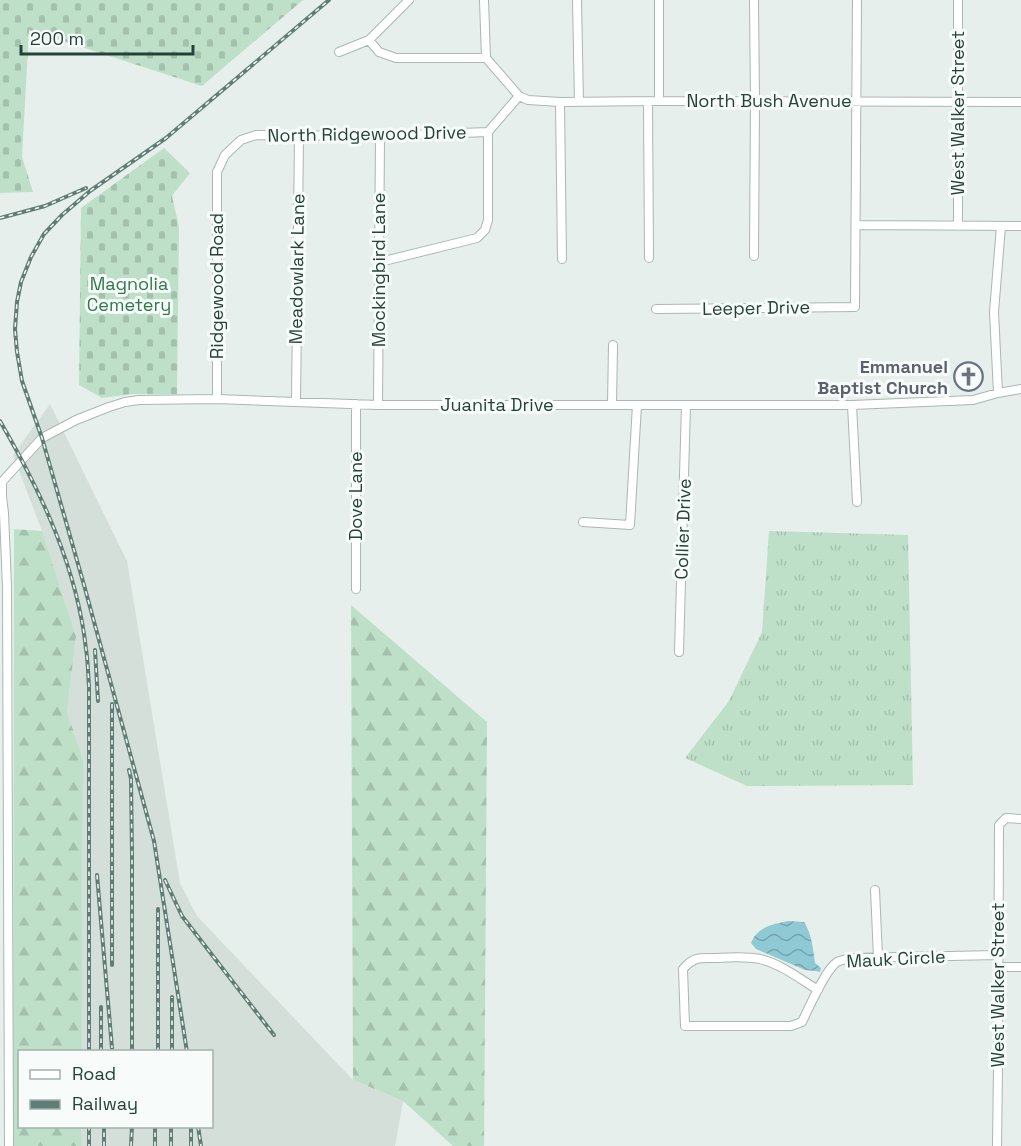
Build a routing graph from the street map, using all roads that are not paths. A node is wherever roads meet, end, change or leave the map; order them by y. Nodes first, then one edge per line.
1 (409, 0) edge
2 (484, 0) edge
3 (577, 0) edge
4 (659, 0) edge
5 (754, 0) edge
6 (857, 0) edge
7 (958, 0) edge
8 (369, 40) junction
9 (339, 52) dead end
10 (486, 58) junction
11 (519, 96) junction
12 (648, 101) junction
13 (659, 101) junction
14 (755, 101) junction
15 (560, 102) junction
16 (579, 102) junction
17 (856, 102) junction
18 (957, 102) junction
19 (1021, 102) edge
20 (488, 132) junction
21 (299, 136) junction
22 (380, 136) junction
23 (217, 172) joint
24 (856, 225) junction
25 (958, 226) junction
26 (1000, 226) junction
27 (1021, 226) edge
28 (754, 256) dead end
29 (649, 258) dead end
30 (562, 259) dead end
31 (380, 262) junction
32 (656, 309) dead end
33 (613, 345) dead end
34 (1021, 389) edge
35 (998, 393) junction
36 (218, 399) junction
37 (296, 402) junction
38 (356, 404) junction
39 (378, 405) junction
40 (612, 405) junction
41 (637, 405) junction
42 (686, 405) junction
43 (852, 405) junction
44 (1, 484) edge
45 (856, 502) dead end
46 (583, 522) dead end
47 (356, 589) dead end
48 (679, 652) dead end
49 (1021, 819) edge
50 (875, 890) dead end
51 (998, 955) junction
52 (878, 957) junction
53 (998, 967) junction
54 (1021, 967) edge
55 (818, 990) junction
56 (9, 1146) edge
57 (997, 1146) edge

1 - 8 street
2 - 10 street
3 - 16 street
4 - 13 street
5 - 14 street
6 - 17 street
7 - 18 street, West Walker Street
8 - 9 street
8 - 10 street
10 - 11 street
11 - 15 street, North Bush Avenue
11 - 20 street, North Ridgewood Drive
12 - 13 street, North Bush Avenue
12 - 16 street, North Bush Avenue
12 - 29 street
13 - 14 street, North Bush Avenue
14 - 17 street, North Bush Avenue
14 - 28 street
15 - 16 street, North Bush Avenue
15 - 30 street
17 - 18 street, North Bush Avenue
17 - 24 street
18 - 19 street, North Bush Avenue
18 - 25 street, West Walker Street
20 - 22 street, North Ridgewood Drive
20 - 31 street
21 - 22 street, North Ridgewood Drive
21 - 23 street, North Ridgewood Drive
21 - 37 street, Meadowlark Lane
22 - 31 street, Mockingbird Lane
23 - 36 street, Ridgewood Road
24 - 25 street
24 - 32 street, Leeper Drive
25 - 26 street
26 - 27 street
26 - 35 street
31 - 39 street, Mockingbird Lane
33 - 40 street
34 - 35 street, Juanita Drive
35 - 43 street, Juanita Drive
36 - 37 street, Juanita Drive
36 - 44 street, Juanita Drive
37 - 38 street, Juanita Drive
38 - 39 street, Juanita Drive
38 - 47 street, Dove Lane
39 - 40 street, Juanita Drive
40 - 41 street, Juanita Drive
41 - 42 street, Juanita Drive
41 - 46 street
42 - 43 street, Juanita Drive
42 - 48 street, Collier Drive
43 - 45 street
44 - 56 street
49 - 51 street, West Walker Street
50 - 52 street
51 - 52 street, Mauk Circle
51 - 53 street, West Walker Street
52 - 55 street, Mauk Circle
53 - 54 street
53 - 57 street, West Walker Street
55 - 55 street, Mauk Circle

